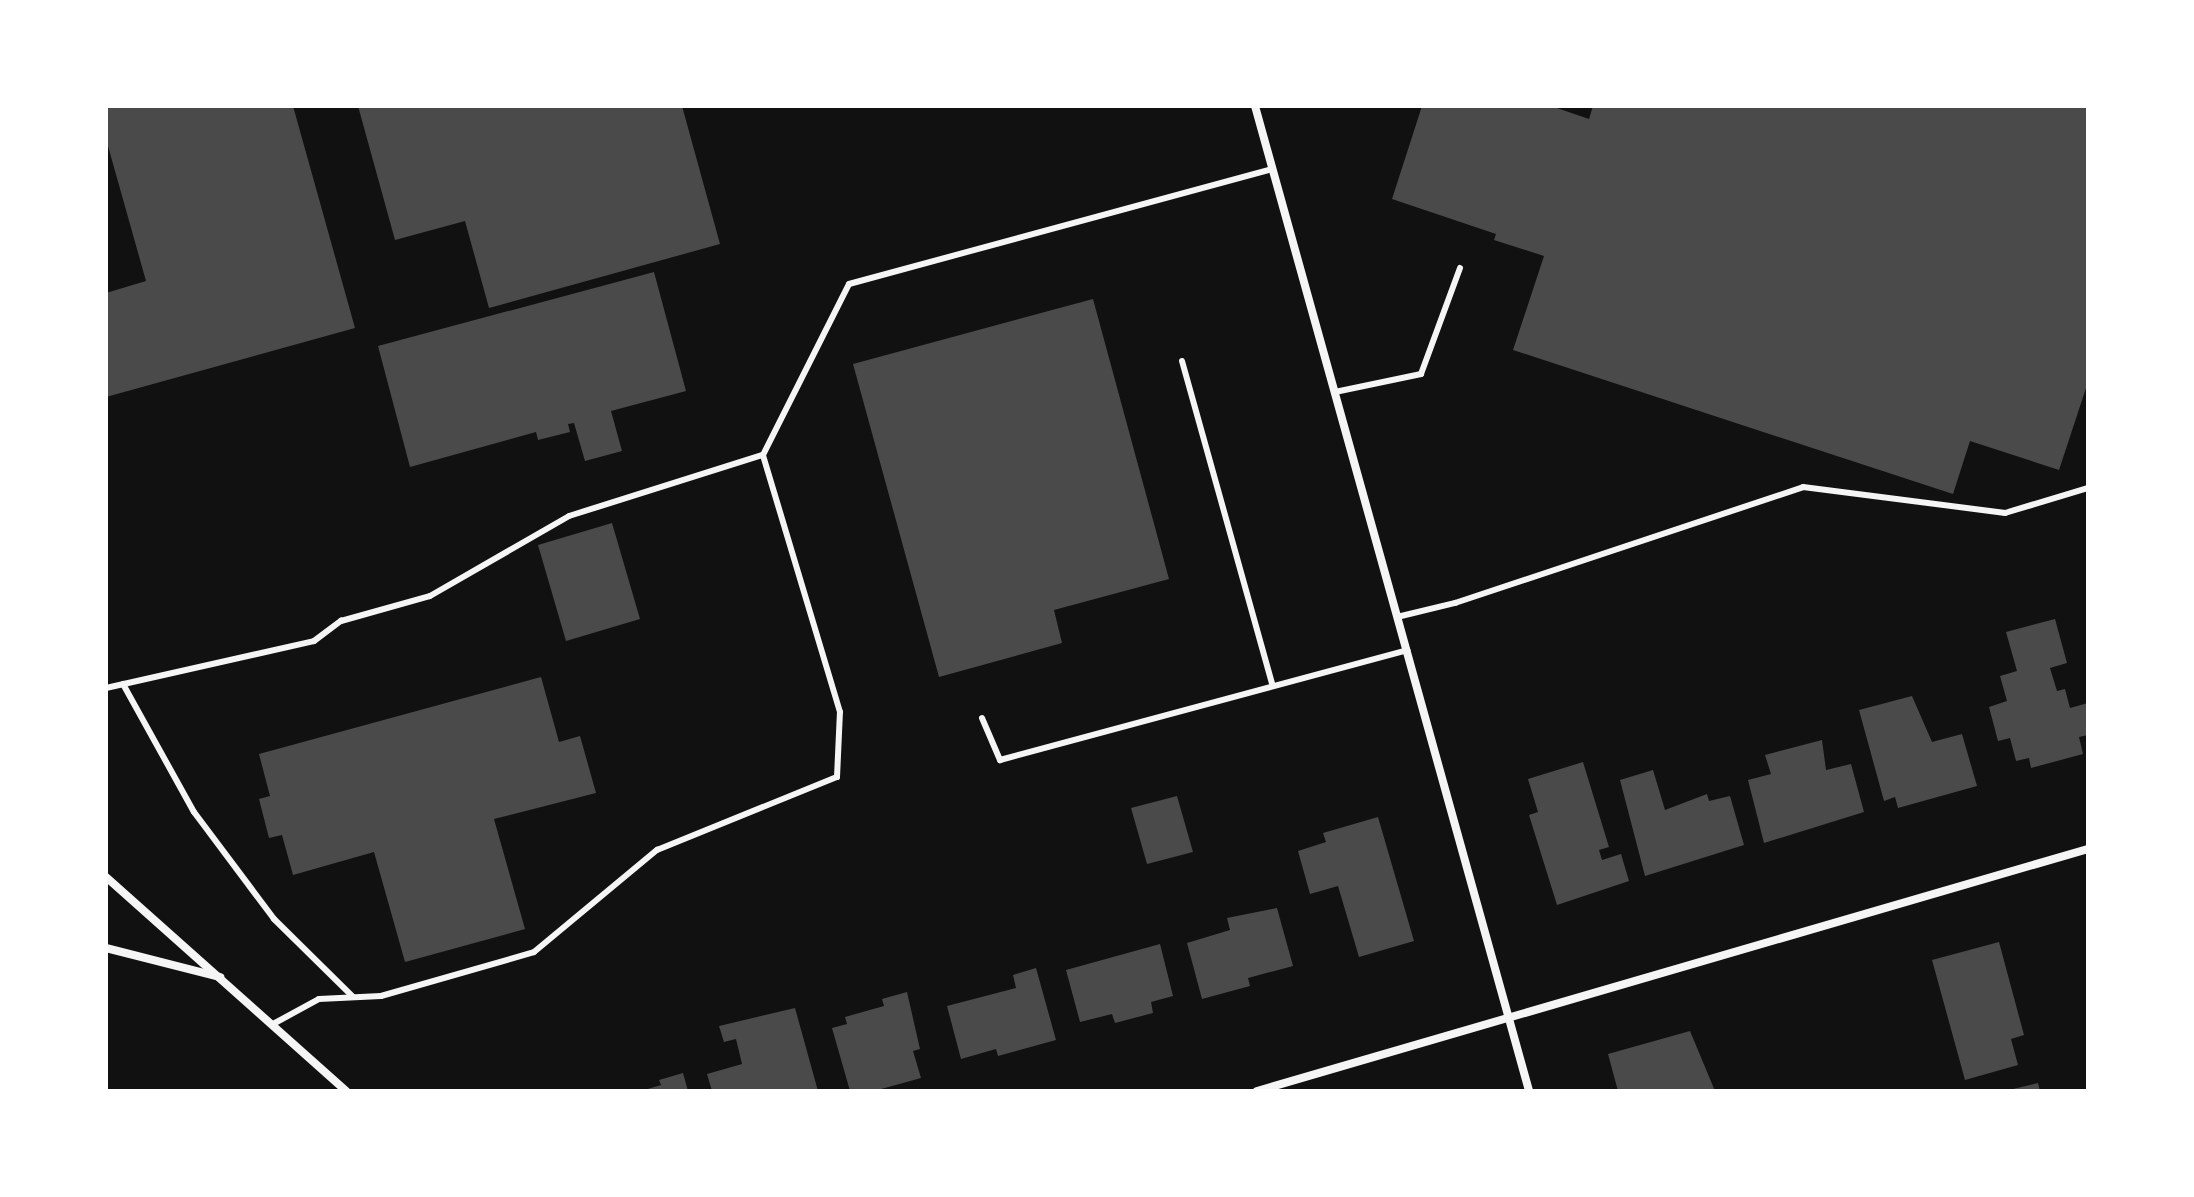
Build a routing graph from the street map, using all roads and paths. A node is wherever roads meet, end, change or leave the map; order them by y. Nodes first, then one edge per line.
1 (1255, 106) edge
2 (1273, 169) junction
3 (1460, 268) dead end
4 (1182, 361) dead end
5 (1335, 392) junction
6 (763, 455) junction
7 (2088, 488) edge
8 (1397, 617) junction
9 (1407, 650) junction
10 (123, 684) junction
11 (1273, 686) junction
12 (106, 688) edge
13 (982, 718) dead end
14 (2088, 849) edge
15 (106, 877) edge
16 (106, 948) edge
17 (224, 978) junction
18 (353, 997) junction
19 (1509, 1018) junction
20 (273, 1024) junction
21 (346, 1091) edge
22 (1257, 1091) edge
23 (1529, 1091) edge

1 - 2 street
2 - 5 street
2 - 6 lane
3 - 5 lane
4 - 11 lane
5 - 8 street
6 - 10 lane
6 - 18 lane
7 - 8 lane
8 - 9 street
9 - 11 lane
9 - 19 street
10 - 12 lane
10 - 18 lane
11 - 13 lane
14 - 19 street
15 - 17 street
16 - 17 street
17 - 20 street
18 - 20 lane
19 - 22 street
19 - 23 street
20 - 21 street

